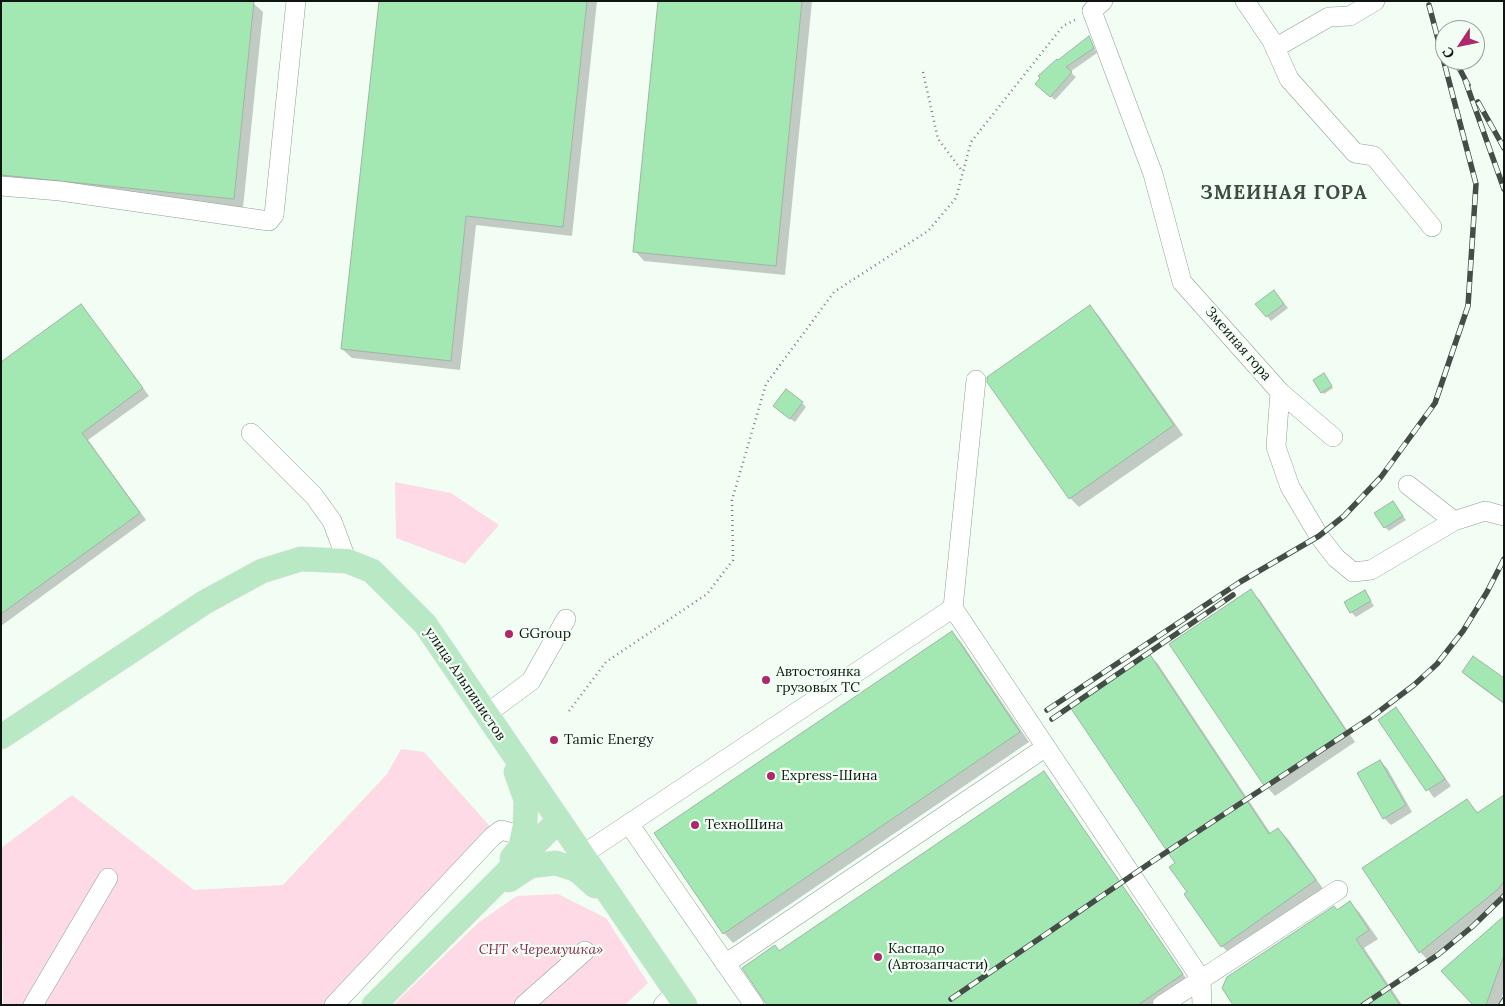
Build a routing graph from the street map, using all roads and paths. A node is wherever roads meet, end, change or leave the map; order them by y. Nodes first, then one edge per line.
1 (296, 1) edge
2 (1245, 1) edge
3 (1375, 1) edge
4 (1097, 6) edge
5 (1274, 48) junction
6 (923, 72) dead end
7 (963, 172) junction
8 (1, 186) edge
9 (1432, 227) dead end
10 (976, 380) dead end
11 (1280, 392) junction
12 (252, 434) dead end
13 (1333, 437) dead end
14 (1408, 485) dead end
15 (1504, 516) edge
16 (1454, 520) junction
17 (347, 561) junction
18 (953, 608) junction
19 (566, 618) dead end
20 (569, 711) dead end
21 (488, 718) junction
22 (1, 737) edge
23 (1046, 747) junction
24 (558, 820) junction
25 (629, 824) junction
26 (524, 836) junction
27 (582, 855) junction
28 (108, 878) dead end
29 (491, 887) junction
30 (1338, 890) dead end
31 (455, 924) junction
32 (635, 930) junction
33 (585, 951) dead end
34 (725, 964) junction
35 (1201, 979) junction
36 (675, 1000) edge
37 (33, 1005) edge
38 (334, 1005) edge
39 (374, 1005) edge
40 (524, 1005) edge
41 (754, 1005) edge
42 (1162, 1005) edge
43 (1202, 1005) edge

1 - 8 street
2 - 5 street
3 - 5 street
4 - 7 path
4 - 11 street, Змеиная гора
5 - 9 street
6 - 7 path
7 - 20 path
10 - 18 street
11 - 13 street
11 - 16 street, Змеиная гора
12 - 17 street
14 - 16 street
15 - 16 street
17 - 21 main road, улица Альпинистов
17 - 22 main road, улица Альпинистов
18 - 23 street
18 - 25 street
19 - 21 street
21 - 24 main road, улица Альпинистов
21 - 26 main road
23 - 34 street
23 - 35 street
24 - 27 main road, улица Альпинистов
24 - 29 main road
25 - 27 street
25 - 34 street
26 - 29 main road
26 - 38 street
27 - 32 main road, улица Альпинистов
28 - 37 street
29 - 31 main road
30 - 35 street
31 - 32 main road
31 - 39 main road
32 - 36 main road, улица Альпинистов
33 - 40 street
34 - 41 street
35 - 42 street
35 - 43 street

